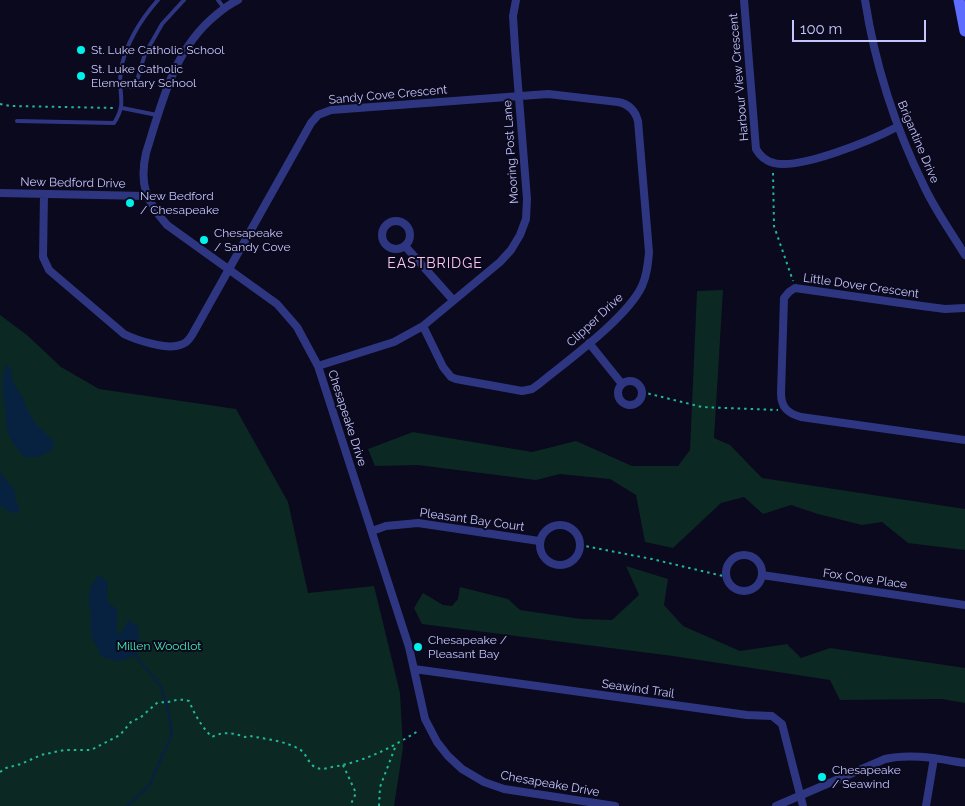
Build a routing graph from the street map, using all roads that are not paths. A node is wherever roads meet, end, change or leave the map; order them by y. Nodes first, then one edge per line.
1 (158, 0) edge
2 (184, 0) edge
3 (218, 0) edge
4 (238, 0) edge
5 (516, 0) edge
6 (744, 0) edge
7 (865, 0) edge
8 (960, 0) edge
9 (224, 8) junction
10 (965, 31) edge
11 (121, 86) junction
12 (518, 96) junction
13 (122, 108) junction
14 (158, 116) junction
15 (17, 121) dead end
16 (897, 127) junction
17 (0, 193) edge
18 (44, 194) junction
19 (146, 196) junction
20 (405, 246) dead end
21 (965, 255) edge
22 (229, 269) junction
23 (453, 300) junction
24 (965, 308) edge
25 (423, 326) junction
26 (589, 343) junction
27 (318, 366) junction
28 (622, 384) junction
29 (965, 440) edge
30 (372, 531) junction
31 (540, 541) junction
32 (762, 575) junction
33 (965, 604) edge
34 (414, 669) junction
35 (934, 758) junction
36 (965, 763) edge
37 (800, 796) junction
38 (584, 804) edge
39 (615, 806) edge
40 (776, 806) edge
41 (803, 806) edge
42 (926, 806) edge

1 - 11 lane
2 - 11 lane
3 - 9 lane
4 - 9 street, Chesapeake Drive
5 - 12 street, Mooring Post Lane
6 - 16 street, Harbour View Crescent
7 - 16 street, Brigantine Drive
8 - 10 main road
9 - 14 street, Chesapeake Drive
11 - 13 lane
12 - 22 street, Sandy Cove Crescent
12 - 23 street, Mooring Post Lane
12 - 26 street, Clipper Drive
13 - 14 lane
13 - 15 lane
14 - 19 street, Chesapeake Drive
16 - 21 street, Brigantine Drive
17 - 18 street, New Bedford Drive
18 - 19 street, New Bedford Drive
18 - 22 street
19 - 22 street, Chesapeake Drive
20 - 23 street
22 - 27 street, Chesapeake Drive
23 - 25 street, Mooring Post Lane
24 - 29 street, Little Dover Crescent
25 - 26 street, Clipper Drive
25 - 27 street, Mooring Post Lane
26 - 28 street
27 - 30 street, Chesapeake Drive
28 - 28 street
30 - 31 street, Pleasant Bay Court
30 - 34 street, Chesapeake Drive
31 - 31 street, Pleasant Bay Court
32 - 32 street
32 - 33 street, Fox Cove Place
34 - 37 street, Seawind Trail
34 - 38 street, Chesapeake Drive
35 - 36 street
35 - 37 street
35 - 42 street
37 - 40 street
37 - 41 street, Seawind Trail
38 - 39 street, Chesapeake Drive

